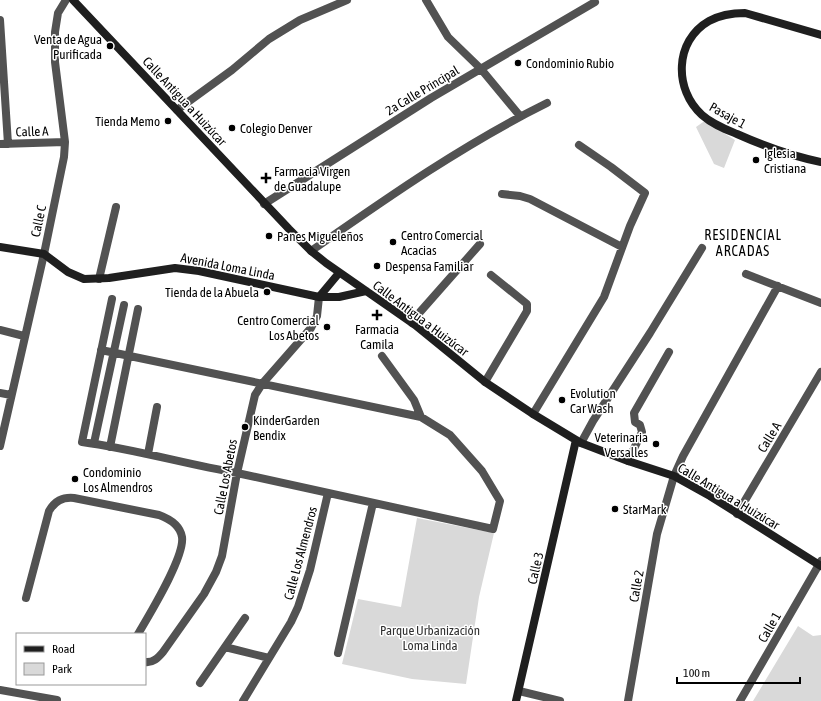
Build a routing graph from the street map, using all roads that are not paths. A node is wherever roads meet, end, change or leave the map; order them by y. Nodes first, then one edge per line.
1 (66, 0) edge
2 (73, 0) edge
3 (347, 0) edge
4 (426, 0) edge
5 (595, 2) dead end
6 (0, 20) edge
7 (821, 35) edge
8 (481, 69) junction
9 (548, 103) dead end
10 (176, 110) junction
11 (520, 116) junction
12 (65, 142) junction
13 (4, 144) edge
14 (578, 145) dead end
15 (821, 162) edge
16 (502, 194) dead end
17 (264, 204) junction
18 (116, 207) dead end
19 (480, 244) dead end
20 (0, 247) edge
21 (622, 247) junction
22 (702, 248) dead end
23 (311, 251) junction
24 (44, 254) junction
25 (339, 273) junction
26 (746, 274) dead end
27 (491, 275) dead end
28 (99, 279) junction
29 (778, 286) junction
30 (366, 291) junction
31 (319, 297) junction
32 (112, 299) dead end
33 (821, 302) edge
34 (124, 305) dead end
35 (138, 309) dead end
36 (412, 323) junction
37 (0, 330) edge
38 (24, 336) junction
39 (102, 350) junction
40 (669, 352) dead end
41 (114, 353) junction
42 (129, 355) junction
43 (382, 356) dead end
44 (820, 376) edge
45 (485, 382) junction
46 (262, 384) junction
47 (0, 392) edge
48 (11, 395) junction
49 (157, 407) dead end
50 (533, 414) junction
51 (421, 417) junction
52 (579, 441) junction
53 (94, 443) junction
54 (0, 446) edge
55 (110, 447) junction
56 (148, 454) junction
57 (628, 461) junction
58 (237, 473) junction
59 (674, 476) junction
60 (328, 493) junction
61 (373, 503) junction
62 (737, 514) junction
63 (820, 564) edge
64 (26, 598) dead end
65 (245, 618) dead end
66 (139, 633) edge
67 (225, 647) junction
68 (338, 653) dead end
69 (269, 658) junction
70 (146, 662) edge
71 (200, 683) dead end
72 (0, 690) edge
73 (519, 691) junction
74 (57, 700) dead end
75 (243, 701) edge
76 (516, 701) edge
77 (560, 701) edge
78 (628, 701) edge
79 (740, 701) edge

1 - 12 street, Calle C
2 - 10 street, Calle Antigua a Huizúcar
3 - 10 street
4 - 8 street
5 - 8 street, 2a Calle Principal
6 - 13 street
7 - 15 street, Pasaje 1
8 - 11 street
8 - 17 street, 2a Calle Principal
9 - 11 street
10 - 17 street, Calle Antigua a Huizúcar
11 - 23 street
12 - 13 street, Calle A
12 - 24 street, Calle C
14 - 21 street
16 - 21 street
17 - 23 street, Calle Antigua a Huizúcar
18 - 28 street
19 - 36 street
20 - 24 street
21 - 50 street
22 - 52 street
23 - 25 street, Calle Antigua a Huizúcar
24 - 28 street, Avenida Loma Linda
24 - 38 street, Calle C
25 - 30 street, Calle Antigua a Huizúcar
25 - 31 street
26 - 29 street
27 - 45 street
28 - 31 street, Avenida Loma Linda
29 - 33 street
29 - 59 street, Calle 2
30 - 31 street, Avenida Loma Linda
30 - 36 street, Calle Antigua a Huizúcar
31 - 46 street, Calle Los Abetos
32 - 39 street
34 - 41 street
35 - 42 street
36 - 45 street, Calle Antigua a Huizúcar
37 - 38 street
38 - 48 street, Calle C
39 - 41 street
39 - 53 street
40 - 57 street
41 - 42 street
41 - 53 street
42 - 46 street
42 - 55 street
43 - 51 street
44 - 62 street, Calle A
45 - 50 street, Calle Antigua a Huizúcar
46 - 51 street
46 - 58 street, Calle Los Abetos
47 - 48 street
48 - 54 street, Calle C
49 - 56 street
50 - 52 street, Calle Antigua a Huizúcar
51 - 61 street
52 - 57 street, Calle Antigua a Huizúcar
52 - 73 street, Calle 3
53 - 55 street
55 - 56 street
56 - 58 street
57 - 59 street, Calle Antigua a Huizúcar
58 - 60 street
58 - 70 street, Calle Los Abetos
59 - 62 street, Calle Antigua a Huizúcar
59 - 78 street, Calle 2
60 - 61 street
60 - 69 street, Calle Los Almendros
61 - 68 street
62 - 63 street, Calle Antigua a Huizúcar
63 - 79 street, Calle 1
64 - 66 street
65 - 67 street
67 - 69 street
67 - 71 street
69 - 75 street, Calle Los Almendros
72 - 74 street
73 - 76 street, Calle 3
73 - 77 street

